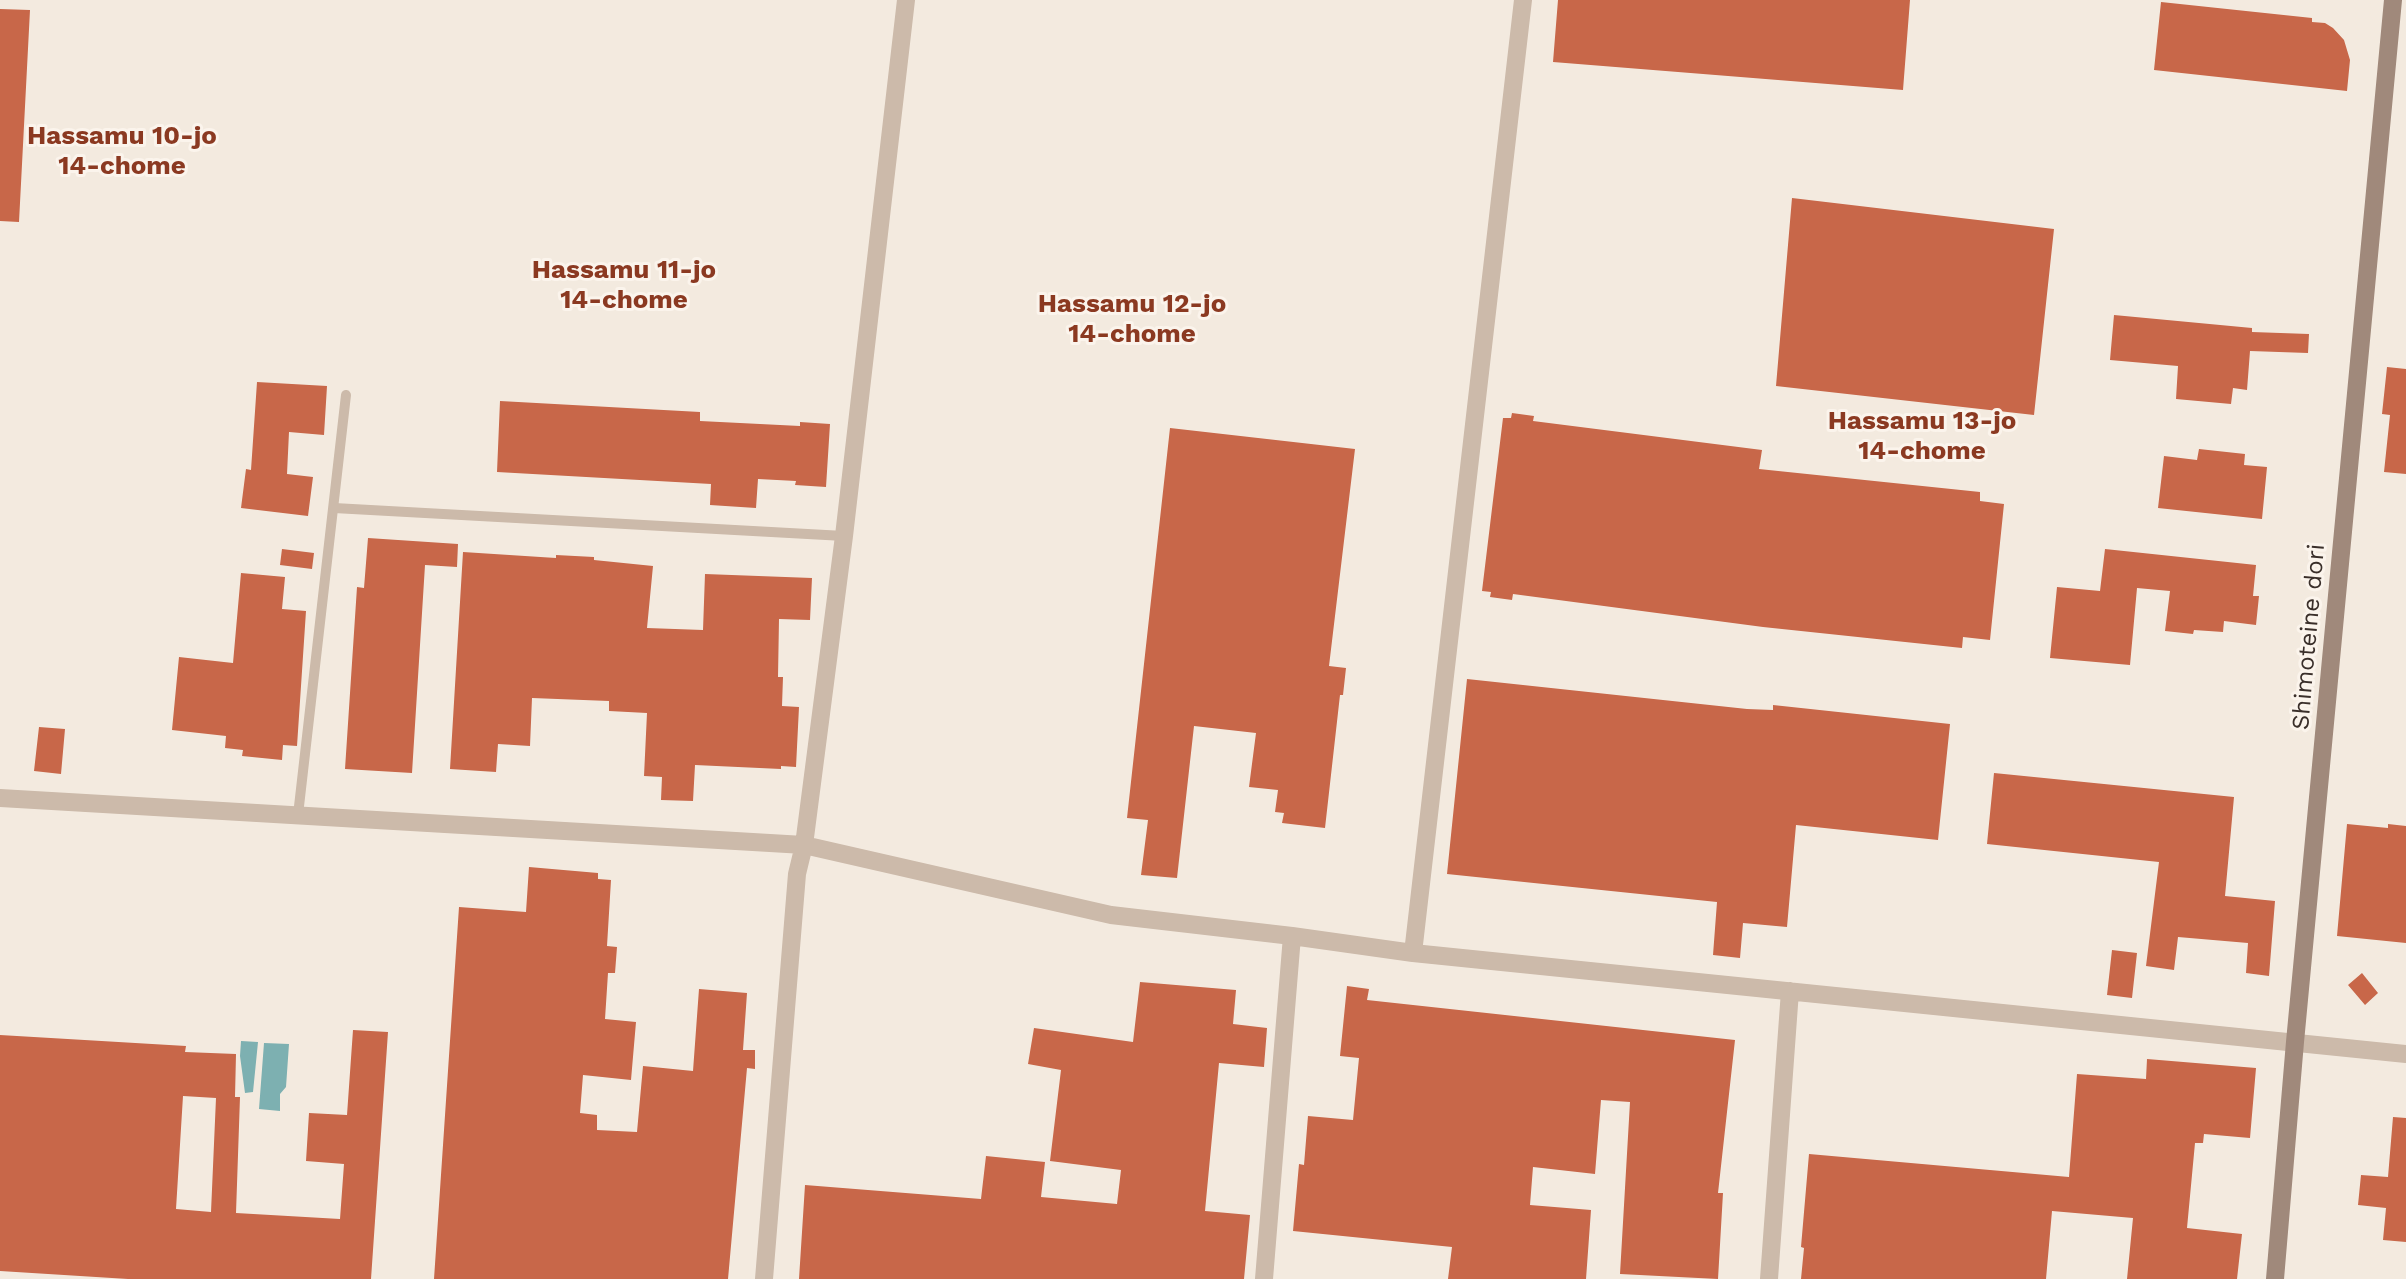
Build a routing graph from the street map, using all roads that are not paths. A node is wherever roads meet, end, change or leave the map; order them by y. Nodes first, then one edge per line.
1 (906, 0) edge
2 (1523, 0) edge
3 (2393, 0) edge
4 (346, 395) dead end
5 (334, 508) junction
6 (844, 536) junction
7 (0, 798) edge
8 (298, 816) junction
9 (804, 845) junction
10 (1292, 936) junction
11 (1413, 953) junction
12 (1790, 990) junction
13 (2295, 1042) junction
14 (2406, 1054) edge
15 (764, 1279) edge
16 (1264, 1279) edge
17 (1769, 1279) edge
18 (2275, 1279) edge

1 - 6 street
2 - 11 street
3 - 13 main road, Shimoteine dori
4 - 5 lane
5 - 6 lane
5 - 8 lane
6 - 9 street
7 - 8 street
8 - 9 street
9 - 10 street
9 - 15 street
10 - 11 street
10 - 16 street
11 - 12 street
12 - 13 street
12 - 17 street
13 - 14 street
13 - 18 main road, Shimoteine dori

